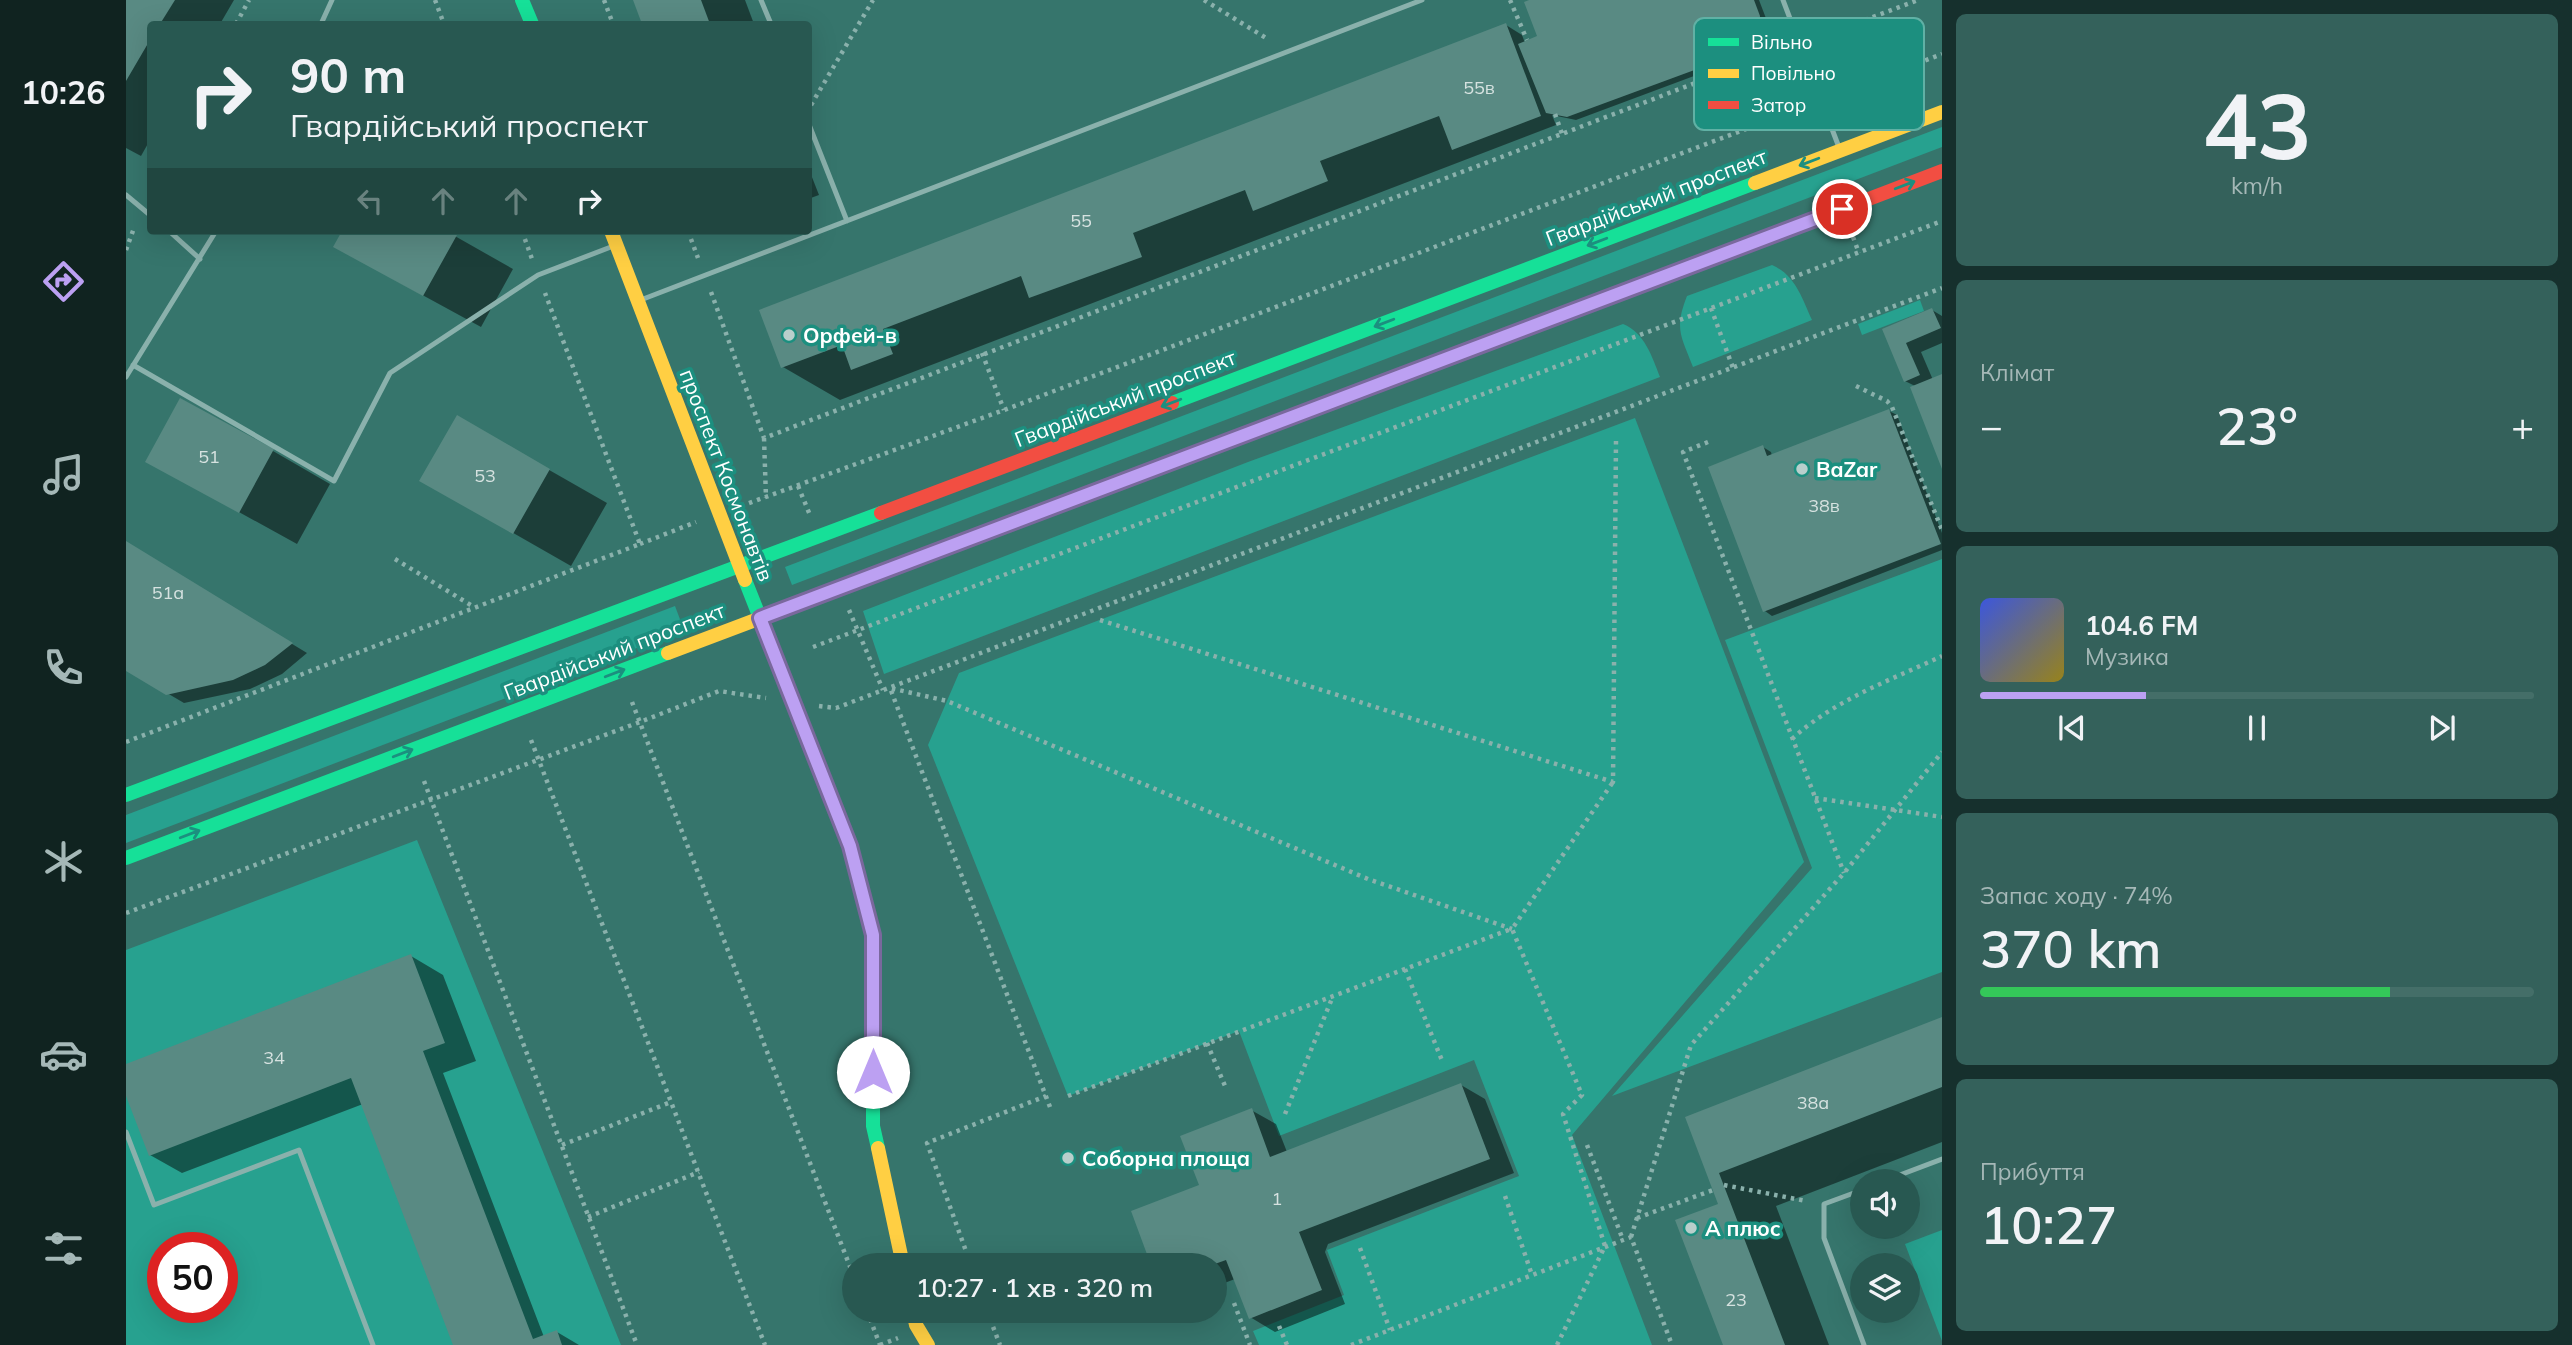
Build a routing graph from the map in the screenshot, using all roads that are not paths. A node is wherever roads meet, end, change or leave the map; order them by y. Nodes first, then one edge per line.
1 (332, 0) edge
2 (522, 0) edge
3 (761, 0) edge
4 (1422, 0) edge
5 (1783, 0) edge
6 (1790, 18) edge
7 (322, 21) edge
8 (528, 21) edge
9 (770, 21) edge
10 (1942, 112) edge
11 (1924, 119) edge
12 (1832, 130) edge
13 (1894, 130) edge
14 (812, 132) edge
15 (1840, 150) junction
16 (1942, 171) edge
17 (126, 195) edge
18 (147, 212) edge
19 (847, 220) junction
20 (812, 234) edge
21 (173, 235) edge
22 (214, 235) edge
23 (808, 235) edge
24 (613, 238) edge
25 (200, 259) junction
26 (637, 301) junction
27 (133, 365) junction
28 (126, 377) edge
29 (739, 566) junction
30 (760, 618) junction
31 (126, 795) edge
32 (126, 858) edge
33 (126, 1132) edge
34 (1942, 1159) edge
35 (1916, 1169) edge
36 (1850, 1194) edge
37 (900, 1253) edge
38 (916, 1323) edge
39 (373, 1345) edge
40 (928, 1345) edge
41 (1864, 1345) edge

1 - 7 lane
2 - 8 main road
3 - 9 lane
4 - 19 lane
5 - 6 lane
10 - 11 main road, Гвардійський проспект
12 - 15 lane
13 - 15 main road, Гвардійський проспект
14 - 19 lane
15 -> 29 main road, Гвардійський проспект
30 -> 16 main road, Гвардійський проспект
17 - 18 lane
19 - 20 lane
21 - 25 lane
22 - 25 lane
23 - 26 lane
24 - 26 main road, проспект Космонавтів
24 - 27 lane
25 - 27 lane
26 - 29 main road, проспект Космонавтів
27 - 28 lane
29 - 30 main road, проспект Космонавтів
29 - 31 main road, Гвардійський проспект
32 -> 30 main road, Гвардійський проспект
30 - 37 main road, проспект Космонавтів
33 - 39 lane
34 - 35 lane
36 - 41 lane
38 - 40 main road

